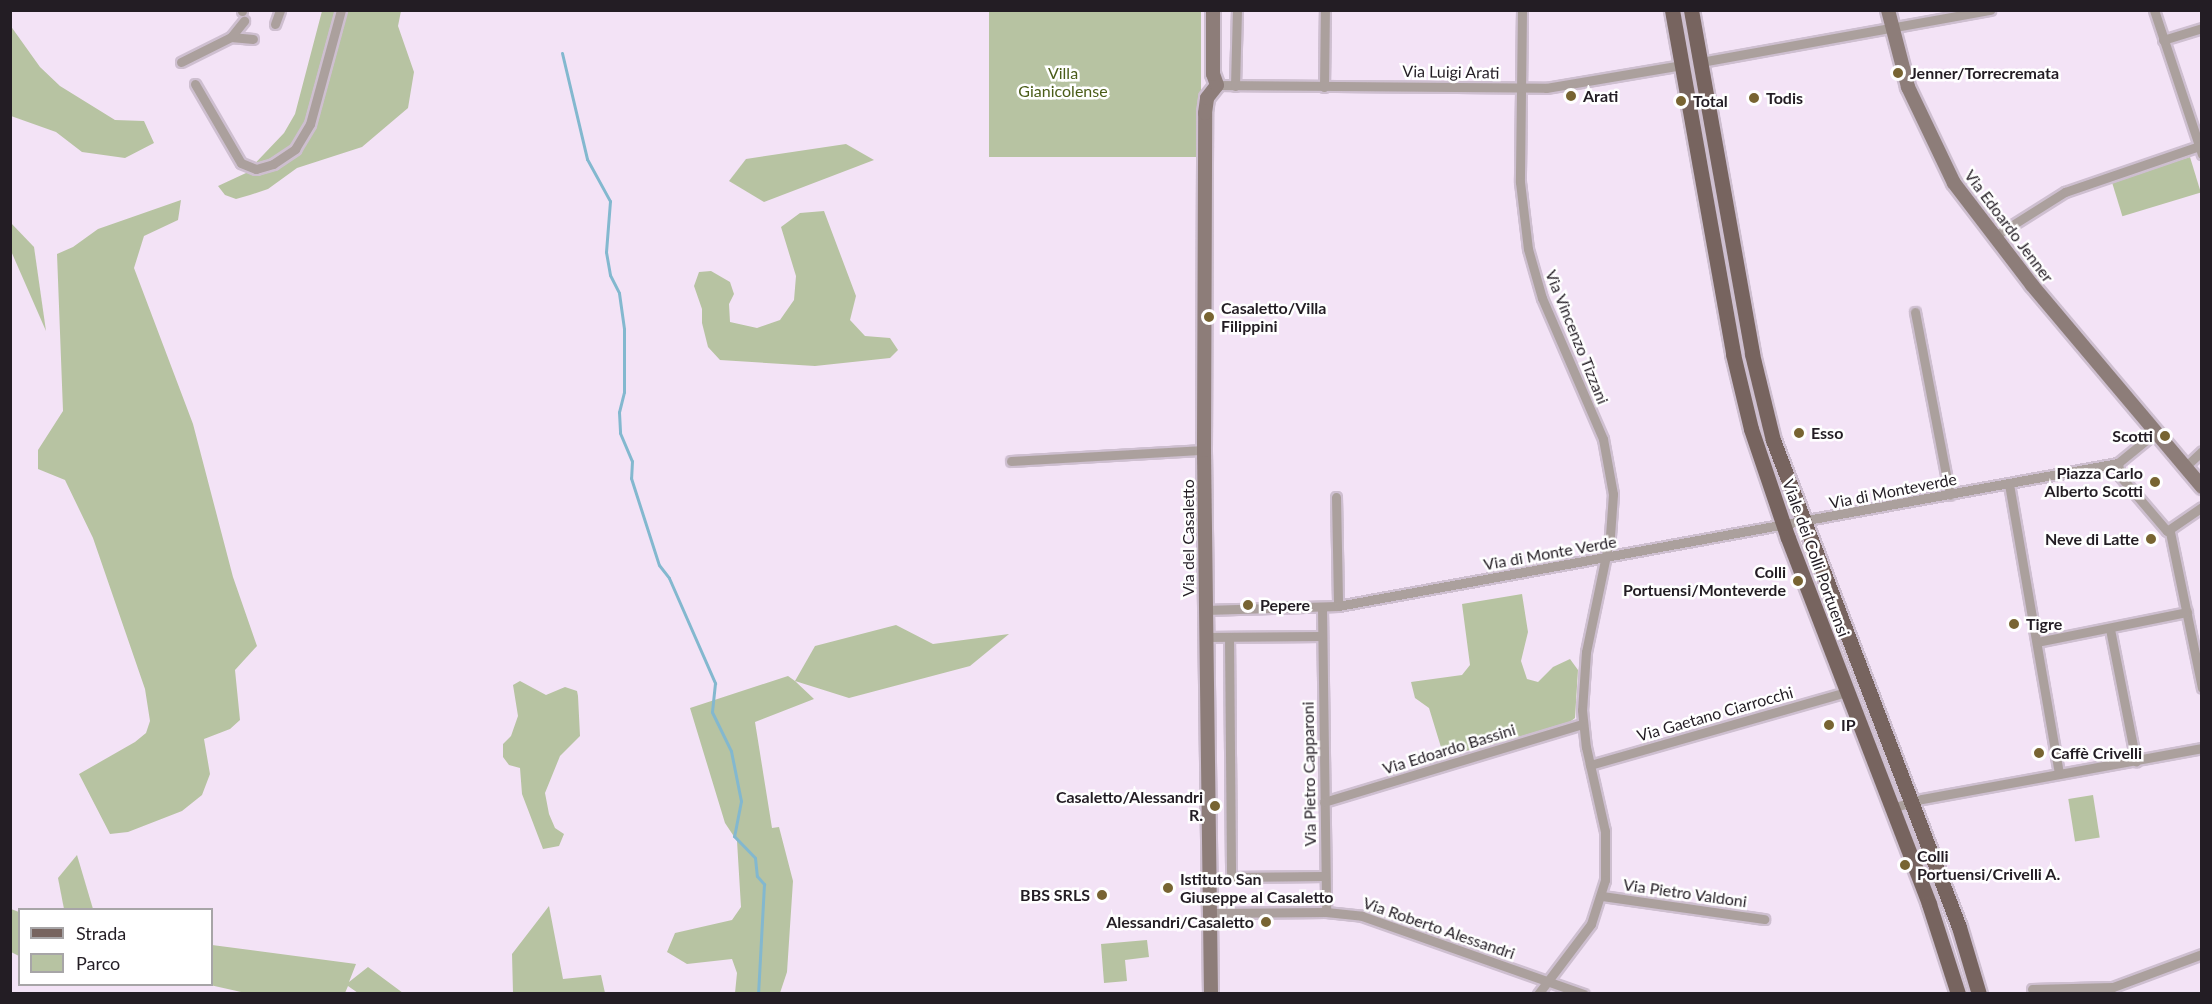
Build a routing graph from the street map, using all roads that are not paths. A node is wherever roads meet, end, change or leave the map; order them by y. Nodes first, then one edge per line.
1 (280, 10) edge
2 (340, 10) edge
3 (1213, 10) edge
4 (1237, 10) edge
5 (1324, 10) edge
6 (1522, 10) edge
7 (1672, 10) edge
8 (1691, 10) edge
9 (1888, 10) edge
10 (1990, 10) edge
11 (2154, 10) edge
12 (243, 14) edge
13 (275, 24) dead end
14 (1892, 26) junction
15 (2202, 28) edge
16 (231, 37) junction
17 (253, 39) dead end
18 (2163, 40) junction
19 (181, 62) dead end
20 (1701, 62) junction
21 (1682, 65) junction
22 (195, 84) dead end
23 (1217, 86) junction
24 (1235, 86) junction
25 (1324, 87) junction
26 (1521, 88) junction
27 (1709, 106) junction
28 (1690, 110) junction
29 (2200, 148) edge
30 (1995, 236) junction
31 (1744, 311) junction
32 (1915, 312) dead end
33 (1727, 314) junction
34 (2156, 432) junction
35 (1204, 450) junction
36 (2202, 451) edge
37 (1011, 460) dead end
38 (2118, 463) junction
39 (2185, 467) junction
40 (2009, 484) junction
41 (2202, 487) edge
42 (1950, 495) junction
43 (1336, 497) dead end
44 (2202, 507) edge
45 (1803, 523) junction
46 (1784, 526) junction
47 (2170, 532) junction
48 (1605, 558) junction
49 (1338, 606) junction
50 (1322, 609) junction
51 (1204, 610) junction
52 (2187, 612) junction
53 (2110, 629) junction
54 (1322, 636) junction
55 (1205, 637) junction
56 (1229, 637) junction
57 (2037, 642) junction
58 (2202, 688) edge
59 (1847, 692) junction
60 (1582, 724) junction
61 (2202, 748) edge
62 (2136, 761) junction
63 (1590, 765) junction
64 (2059, 774) junction
65 (1912, 801) junction
66 (1324, 802) junction
67 (1892, 808) junction
68 (1325, 876) junction
69 (1602, 896) junction
70 (1326, 912) junction
71 (1209, 913) junction
72 (1764, 920) dead end
73 (2202, 954) edge
74 (1545, 980) junction
75 (2032, 989) dead end
76 (1211, 993) edge
77 (1538, 993) edge
78 (1584, 993) edge
79 (1958, 993) edge
80 (1979, 993) edge

1 - 13 street
2 - 22 street
3 - 23 street
4 - 24 street
5 - 25 street
6 - 26 street, Via Vincenzo Tizzani
7 - 21 main road, Viale dei Colli Portuensi
8 - 20 main road, Viale dei Colli Portuensi
9 - 14 street, Via Edoardo Jenner
10 - 14 street
11 - 18 street
12 - 16 street
14 - 20 street
14 - 30 street, Via Edoardo Jenner
15 - 18 street
16 - 17 street
16 - 19 street
18 - 29 street
20 - 27 main road, Viale dei Colli Portuensi
21 - 26 street, Via Luigi Arati
21 - 28 main road, Viale dei Colli Portuensi
23 - 24 street, Via Luigi Arati
23 - 35 street, Via del Casaletto
24 - 25 street, Via Luigi Arati
25 - 26 street, Via Luigi Arati
26 - 48 street, Via Vincenzo Tizzani
27 - 28 street
27 - 31 main road, Viale dei Colli Portuensi
28 - 33 main road, Viale dei Colli Portuensi
29 - 30 street
30 - 34 street, Via Edoardo Jenner
31 - 33 street
31 - 45 main road, Viale dei Colli Portuensi
32 - 42 street
33 - 46 main road, Viale dei Colli Portuensi
34 - 38 street
34 - 39 street
35 - 37 street
35 - 51 street, Via del Casaletto
36 - 39 street
38 - 40 street
38 - 47 street
39 - 41 street
40 - 42 street, Via di Monteverde
40 - 57 street
42 - 45 street, Via di Monteverde
43 - 49 street
44 - 47 street
45 - 46 street, Via di Monteverde
45 - 65 main road, Viale dei Colli Portuensi
46 - 48 street, Via di Monte Verde
46 - 59 main road, Viale dei Colli Portuensi
47 - 52 street
48 - 49 street, Via di Monte Verde
48 - 60 street, Via Vincenzo Tizzani
49 - 50 street, Via di Monte Verde
50 - 51 street, Via di Monte Verde
50 - 54 street, Via Pietro Capparoni
51 - 55 street, Via del Casaletto
52 - 53 street
52 - 58 street
53 - 57 street
53 - 62 street
54 - 56 street
54 - 66 street, Via Pietro Capparoni
55 - 56 street
55 - 71 street, Via del Casaletto
56 - 68 street
57 - 64 street
59 - 63 street, Via Gaetano Ciarrocchi
59 - 67 main road, Viale dei Colli Portuensi
60 - 63 street, Via Vincenzo Tizzani
60 - 66 street, Via Edoardo Bassini
61 - 62 street
62 - 64 street
63 - 69 street, Via Vincenzo Tizzani
64 - 65 street
65 - 67 street
65 - 80 main road, Viale dei Colli Portuensi
66 - 68 street, Via Pietro Capparoni
67 - 79 main road, Viale dei Colli Portuensi
68 - 70 street, Via Pietro Capparoni
69 - 72 street, Via Pietro Valdoni
69 - 74 street, Via Vincenzo Tizzani
70 - 71 street, Via Roberto Alessandri
70 - 74 street, Via Roberto Alessandri
71 - 76 street, Via del Casaletto
73 - 75 street
74 - 77 street, Via Vincenzo Tizzani
74 - 78 street, Via Roberto Alessandri

